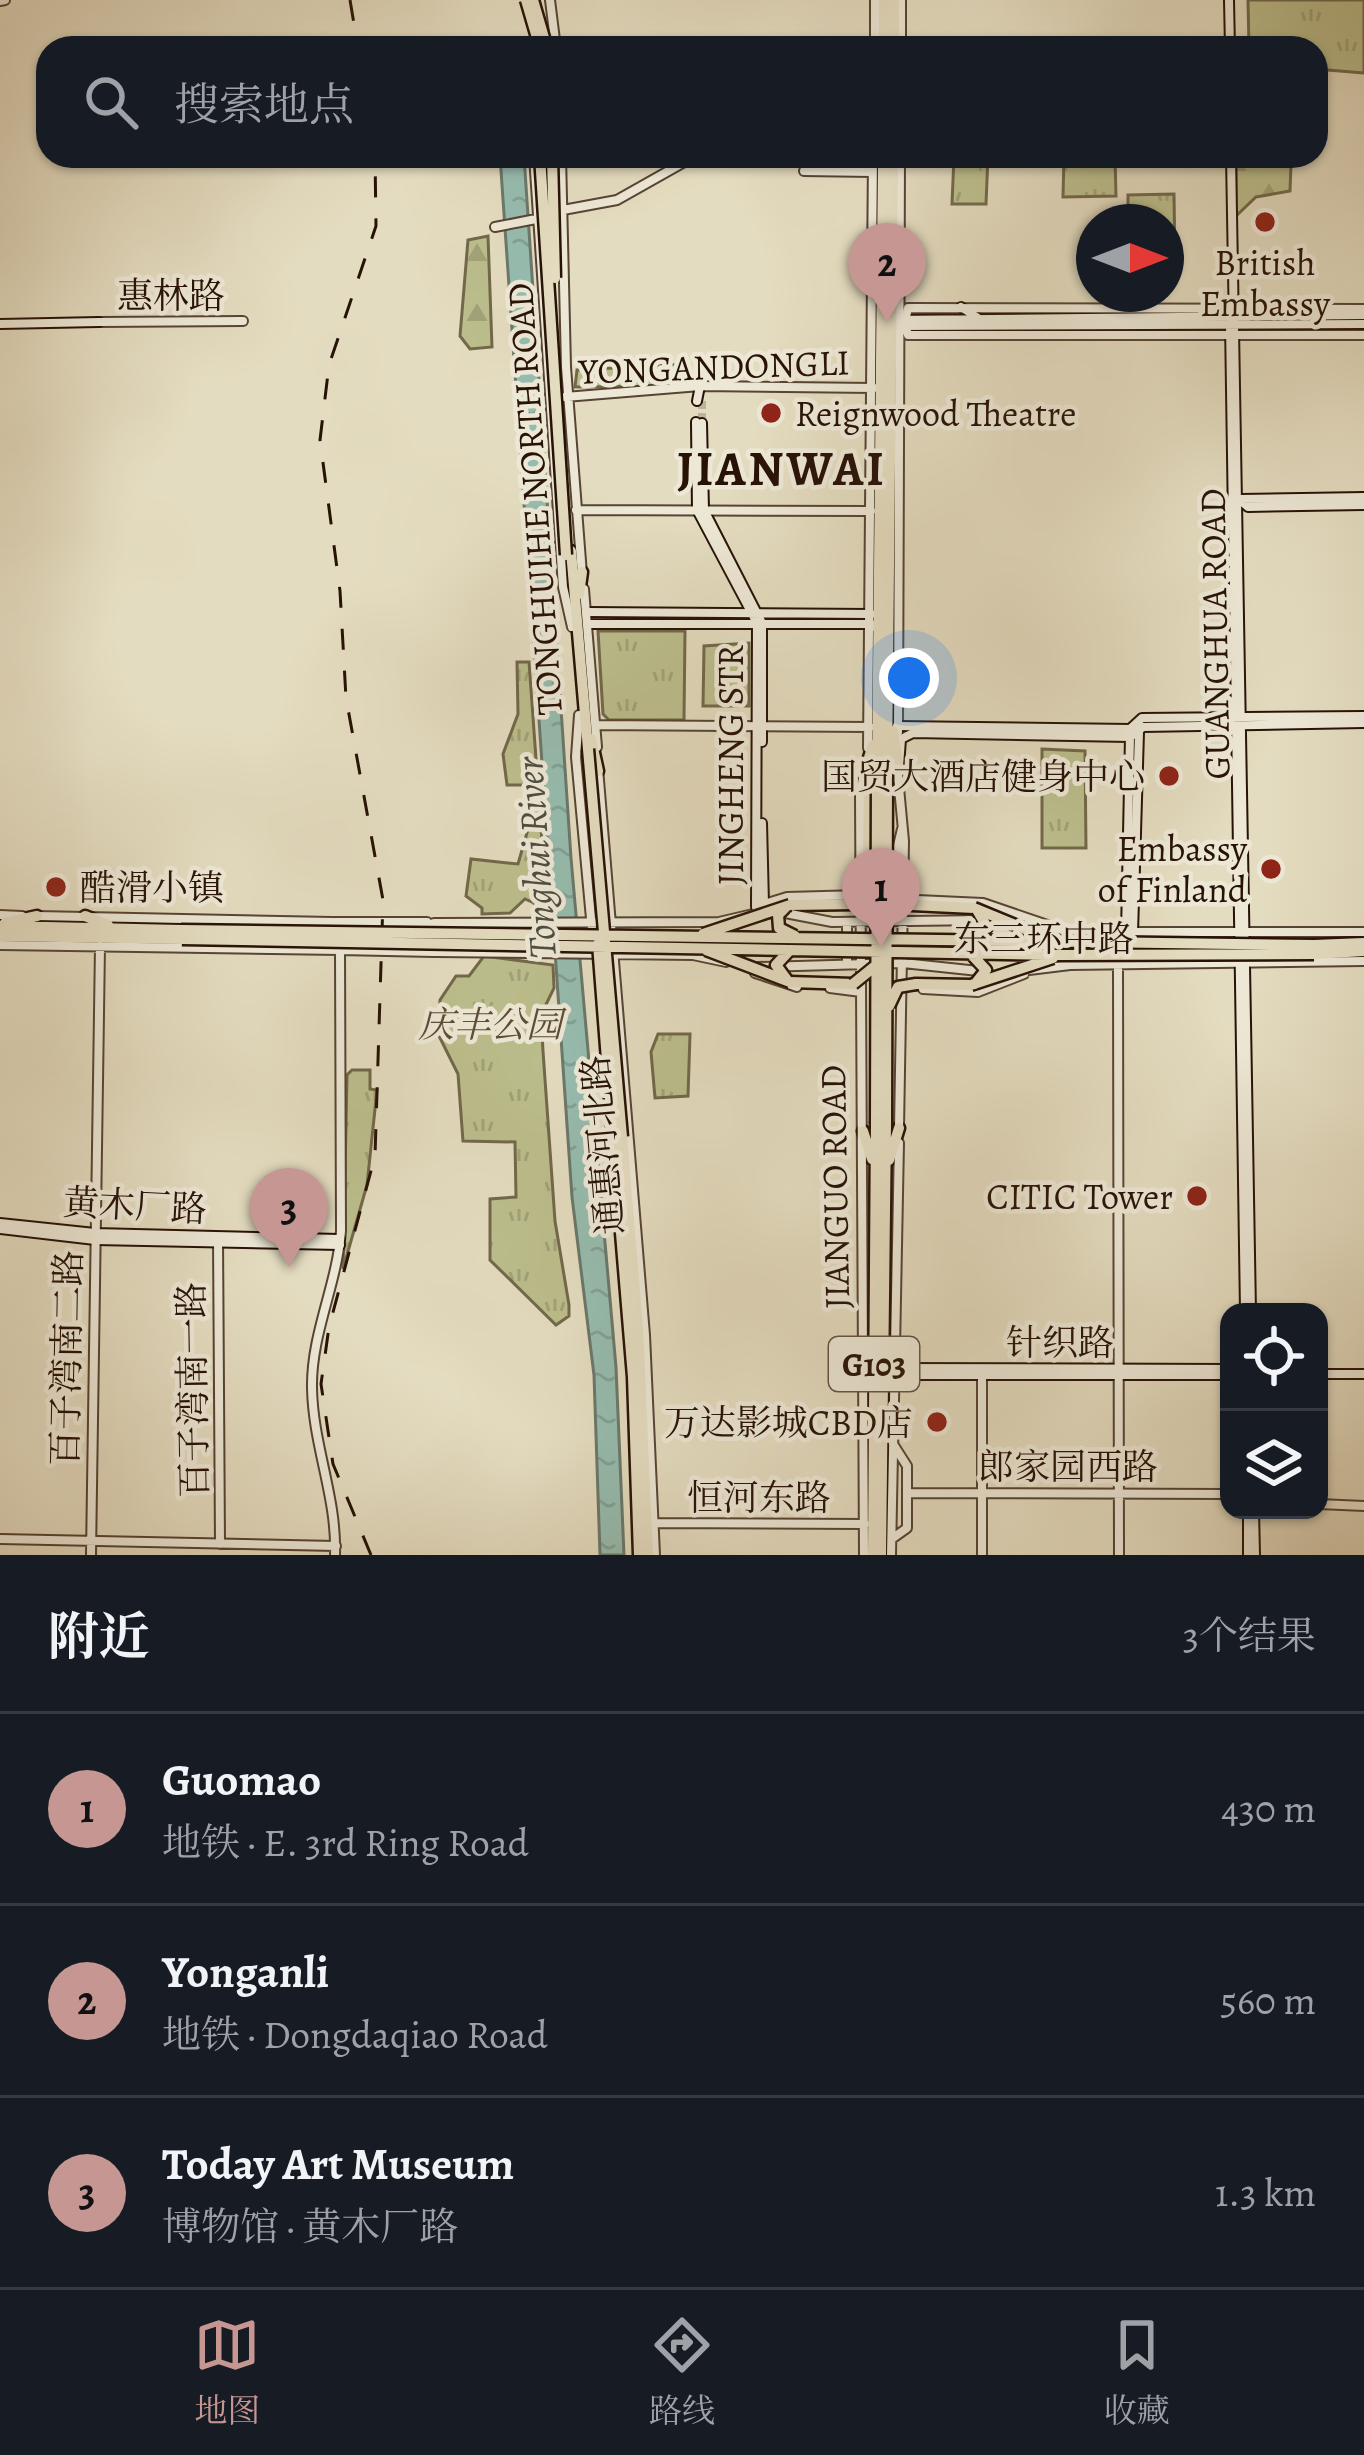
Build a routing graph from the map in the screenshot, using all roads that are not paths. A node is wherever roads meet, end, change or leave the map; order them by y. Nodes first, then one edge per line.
1 (531, 0) edge
2 (550, 0) edge
3 (880, 0) edge
4 (897, 0) edge
5 (1229, 0) edge
6 (538, 36) edge
7 (543, 36) edge
8 (876, 36) edge
9 (883, 36) edge
10 (897, 36) edge
11 (1230, 36) edge
12 (546, 168) edge
13 (548, 168) edge
14 (549, 168) edge
15 (550, 168) edge
16 (551, 168) edge
17 (674, 168) edge
18 (873, 168) edge
19 (884, 168) edge
20 (897, 168) edge
21 (1232, 168) edge
22 (804, 171) dead end
23 (873, 172) junction
24 (563, 210) junction
25 (536, 220) junction
26 (495, 227) dead end
27 (560, 244) junction
28 (537, 246) junction
29 (962, 307) junction
30 (1364, 316) edge
31 (979, 318) junction
32 (1233, 318) junction
33 (244, 321) dead end
34 (895, 322) junction
35 (0, 324) edge
36 (1233, 335) junction
37 (1364, 335) edge
38 (700, 386) junction
39 (877, 388) junction
40 (568, 397) junction
41 (549, 398) junction
42 (699, 401) tunnel mouth
43 (699, 423) tunnel mouth
44 (1239, 499) junction
45 (1364, 501) edge
46 (889, 506) junction
47 (576, 510) junction
48 (700, 510) junction
49 (871, 511) junction
50 (898, 528) junction
51 (568, 553) junction
52 (879, 553) junction
53 (582, 572) joint
54 (871, 584) junction
55 (898, 607) junction
56 (626, 613) junction
57 (857, 614) junction
58 (758, 619) junction
59 (580, 621) junction
60 (602, 623) junction
61 (877, 623) junction
62 (817, 624) junction
63 (582, 713) junction
64 (1239, 720) junction
65 (1364, 720) edge
66 (760, 723) junction
67 (1142, 723) junction
68 (595, 725) junction
69 (897, 726) junction
70 (874, 729) junction
71 (1130, 733) junction
72 (881, 768) junction
73 (598, 771) junction
74 (898, 780) junction
75 (903, 827) junction
76 (860, 834) junction
77 (868, 850) junction
78 (882, 873) junction
79 (904, 878) junction
80 (858, 899) junction
81 (908, 902) junction
82 (790, 905) junction
83 (760, 906) junction
84 (974, 908) junction
85 (736, 914) junction
86 (37, 916) joint
87 (85, 916) junction
88 (1017, 917) junction
89 (610, 921) junction
90 (0, 922) edge
91 (332, 922) junction
92 (586, 922) junction
93 (664, 922) junction
94 (847, 922) junction
95 (434, 923) junction
96 (531, 923) junction
97 (860, 923) junction
98 (903, 923) junction
99 (925, 923) junction
100 (116, 929) junction
101 (881, 929) junction
102 (1364, 932) edge
103 (1128, 933) junction
104 (182, 934) junction
105 (1243, 935) junction
106 (80, 937) junction
107 (356, 937) junction
108 (408, 938) junction
109 (0, 940) edge
110 (543, 940) junction
111 (588, 940) junction
112 (612, 940) junction
113 (692, 941) junction
114 (805, 943) junction
115 (107, 946) junction
116 (957, 947) junction
117 (1364, 947) edge
118 (1059, 949) junction
119 (340, 950) junction
120 (436, 952) junction
121 (540, 954) junction
122 (594, 955) junction
123 (613, 955) junction
124 (881, 958) junction
125 (1364, 961) edge
126 (847, 963) junction
127 (861, 963) junction
128 (903, 963) junction
129 (928, 964) junction
130 (1243, 964) junction
131 (1121, 965) junction
132 (743, 967) junction
133 (1031, 971) junction
134 (790, 982) junction
135 (916, 984) junction
136 (971, 985) junction
137 (857, 988) junction
138 (902, 989) junction
139 (876, 1005) junction
140 (902, 1007) junction
141 (862, 1008) junction
142 (886, 1021) junction
143 (900, 1056) junction
144 (862, 1057) junction
145 (887, 1125) junction
146 (863, 1131) junction
147 (621, 1135) junction
148 (898, 1149) junction
149 (882, 1179) junction
150 (621, 1182) junction
151 (0, 1226) edge
152 (95, 1236) junction
153 (218, 1239) junction
154 (340, 1242) junction
155 (875, 1270) junction
156 (865, 1290) junction
157 (1248, 1303) edge
158 (892, 1371) junction
159 (1328, 1371) edge
160 (1364, 1371) edge
161 (1118, 1372) junction
162 (1220, 1372) edge
163 (982, 1375) junction
164 (644, 1410) junction
165 (892, 1442) junction
166 (651, 1477) junction
167 (907, 1493) junction
168 (1118, 1493) junction
169 (1220, 1494) edge
170 (982, 1495) junction
171 (1328, 1504) edge
172 (1364, 1506) edge
173 (1251, 1519) edge
174 (653, 1523) junction
175 (865, 1524) junction
176 (891, 1538) junction
177 (0, 1539) edge
178 (91, 1542) junction
179 (220, 1544) junction
180 (335, 1551) edge
181 (91, 1555) edge
182 (639, 1555) edge
183 (651, 1555) edge
184 (873, 1555) edge
185 (891, 1555) edge
186 (982, 1555) edge
187 (1119, 1555) edge
188 (1252, 1555) edge

1 - 6 highway, bridge
2 - 7 street
3 - 8 street
3 - 9 highway
4 - 10 highway
5 - 11 street
12 - 25 street, 通惠河北路
13 - 51 highway, TONGHUIHE NORTH ROAD, bridge
14 - 51 highway, TONGHUIHE NORTH ROAD, bridge
15 - 27 highway
16 - 24 street
17 - 24 street
18 - 23 street
19 - 34 highway, G103
20 - 34 highway, G103
21 - 32 street, GUANGHUA ROAD
22 - 23 street
23 - 39 street
24 - 27 street
25 - 26 street
25 - 28 street, 通惠河北路
27 - 28 street
27 - 40 street
28 - 41 street, 通惠河北路
29 - 31 street
29 - 32 street
29 - 34 street
30 - 32 street
31 - 32 street
31 - 34 street
32 - 34 street
32 - 36 street, GUANGHUA ROAD
33 - 35 street, 惠林路
34 - 36 street
34 - 39 highway, G103
34 - 46 highway, G103
34 - 50 street
36 - 37 street
36 - 44 street, GUANGHUA ROAD
36 - 64 street, GUANGHUA ROAD
38 - 39 street, YONGANDONGLI
38 - 40 street, YONGANDONGLI
38 - 42 street
39 - 49 street
39 - 52 highway, G103
40 - 41 street, YONGANDONGLI
40 - 47 street
41 - 59 street, 通惠河北路
43 - 48 street, JINGHENG STR
44 - 45 street
44 - 64 street, GUANGHUA ROAD
46 - 50 highway
46 - 61 highway, G103
47 - 48 street
47 - 53 street
48 - 49 street
48 - 58 street, JINGHENG STR
49 - 54 street
50 - 55 street
51 - 59 highway, TONGHUIHE NORTH ROAD
52 - 54 highway
52 - 61 highway, G103
53 - 59 highway
54 - 61 street
55 - 61 highway
55 - 69 street
56 - 58 street
56 - 59 street
56 - 60 street
57 - 58 street
57 - 61 street
57 - 62 street
58 - 60 street
58 - 62 street
58 - 66 street, JINGHENG STR
59 - 60 street
59 - 63 highway, TONGHUIHE NORTH ROAD
59 - 68 street, 通惠河北路
61 - 62 street
61 - 70 highway, G103
61 - 72 highway, G103
63 - 73 highway
63 - 92 street, 通惠河北路
63 - 147 highway, TONGHUIHE NORTH ROAD, bridge
64 - 65 street
64 - 67 street
64 - 105 street, GUANGHUA ROAD
66 - 68 street
66 - 70 street
66 - 83 street, JINGHENG STR
67 - 71 street
67 - 103 street
68 - 73 street, 通惠河北路
69 - 71 street
69 - 72 street
70 - 72 highway
71 - 74 street
71 - 103 street
72 - 74 street, JIANGUO ROAD
72 - 76 street, JIANGUO ROAD
72 - 77 highway
72 - 78 highway, G103, bridge
73 - 89 street, 通惠河北路
74 - 75 street, JIANGUO ROAD
75 - 77 street
75 - 79 street, JIANGUO ROAD
76 - 77 street
76 - 80 street, JIANGUO ROAD
77 - 79 street
78 - 80 highway, bridge
78 - 81 highway, bridge
78 - 101 highway, G103, bridge
79 - 81 street, JIANGUO ROAD
80 - 82 highway
80 - 83 street
80 - 97 street, JIANGUO ROAD
80 - 101 highway, bridge
81 - 84 highway
81 - 88 street
81 - 98 street, JIANGUO ROAD
81 - 101 highway, bridge
82 - 113 highway, bridge
82 - 114 highway, bridge
83 - 85 street
84 - 116 highway, bridge
84 - 118 highway, bridge
85 - 93 street, 东三环中路
85 - 94 street, 东三环中路
86 - 87 street
86 - 90 highway
87 - 91 street
87 - 100 highway
88 - 99 street, 东三环中路
88 - 103 street
89 - 92 street, 东三环中路
89 - 93 street, 东三环中路
89 - 112 street, 通惠河北路
90 - 100 highway
91 - 95 street
91 - 107 street
92 - 96 street, 东三环中路
92 - 111 street, 通惠河北路
93 - 112 street
94 - 97 street, 东三环中路
94 - 126 street
95 - 96 street
95 - 108 street
96 - 110 street
97 - 98 street, 东三环中路
97 - 127 street, JIANGUO ROAD
98 - 99 street, 东三环中路
98 - 128 street, JIANGUO ROAD
99 - 129 street
100 - 104 highway
101 - 124 highway, G103, bridge
102 - 105 street
103 - 105 street
103 - 131 street
104 - 106 highway
104 - 113 highway, bridge
105 - 130 street, GUANGHUA ROAD
106 - 109 highway
106 - 115 highway
107 - 108 street
107 - 119 street
108 - 120 street
109 - 115 street
110 - 111 street, bridge
110 - 121 street
111 - 112 street
111 - 122 street, 通惠河北路
112 - 123 street, 通惠河北路
113 - 114 highway, bridge
113 - 134 highway, bridge
114 - 116 highway, bridge
114 - 134 highway, bridge
115 - 119 street
115 - 152 street, 百子湾南二路
116 - 118 highway, bridge
116 - 136 highway, bridge
117 - 118 highway, bridge
118 - 136 highway, bridge
119 - 120 street
119 - 154 street
120 - 121 street
121 - 122 street, 东三环中路, bridge
122 - 123 street, 东三环中路
122 - 150 street, 通惠河北路
123 - 132 street, 东三环中路
123 - 147 street, 通惠河北路
124 - 135 highway, bridge
124 - 137 highway, bridge
124 - 139 highway, G103, bridge
124 - 142 highway, G103, bridge
125 - 130 street, 东三环中路
126 - 127 street, 东三环中路
126 - 132 street, 东三环中路
127 - 128 street, 东三环中路
127 - 137 street, JIANGUO ROAD
128 - 129 street, 东三环中路
128 - 138 street, JIANGUO ROAD
129 - 133 street, 东三环中路
130 - 131 street, 东三环中路
130 - 157 street, GUANGHUA ROAD
131 - 133 street, 东三环中路
131 - 161 street
132 - 137 street
133 - 138 street
134 - 137 highway
135 - 136 highway
135 - 142 highway, bridge
137 - 139 highway, bridge
137 - 141 street, JIANGUO ROAD
138 - 140 street, JIANGUO ROAD
139 - 145 highway, G103, bridge
140 - 141 street
140 - 143 street, JIANGUO ROAD
141 - 144 street, JIANGUO ROAD
142 - 145 highway, G103, bridge
143 - 144 street
143 - 145 street, JIANGUO ROAD
144 - 146 street, JIANGUO ROAD
145 - 148 street, JIANGUO ROAD
145 - 149 highway, JIANGUO ROAD / G103
146 - 149 highway
146 - 156 street, JIANGUO ROAD
147 - 150 highway, TONGHUIHE NORTH ROAD
147 - 166 street, 通惠河北路
148 - 149 highway
148 - 158 street, JIANGUO ROAD
149 - 155 highway, JIANGUO ROAD / G103
149 - 184 highway, JIANGUO ROAD / G103
150 - 164 highway, TONGHUIHE NORTH ROAD
150 - 182 highway, TONGHUIHE NORTH ROAD
151 - 152 street, 黄木厂路
152 - 153 street, 黄木厂路
152 - 178 street, 百子湾南二路
153 - 154 street, 黄木厂路
153 - 179 street, 百子湾南一路
154 - 180 street
155 - 156 highway
155 - 184 highway, JIANGUO ROAD / G103
156 - 175 street, JIANGUO ROAD
158 - 161 street, 针织路
158 - 163 street
158 - 165 street, JIANGUO ROAD
159 - 160 street
161 - 162 street
161 - 163 street
161 - 168 street
163 - 170 street
164 - 166 highway
164 - 183 highway, TONGHUIHE NORTH ROAD
165 - 167 street
165 - 176 street, JIANGUO ROAD
166 - 174 street, 通惠河北路
167 - 170 street, 郎家园西路
167 - 176 street
168 - 169 street, 郎家园西路
168 - 170 street, 郎家园西路
168 - 187 street
170 - 186 street
171 - 172 street
173 - 188 street
174 - 175 street, 恒河东路
174 - 183 street, 通惠河北路
175 - 184 street, JIANGUO ROAD
176 - 185 street, JIANGUO ROAD
177 - 178 street
178 - 179 street
178 - 181 street, 百子湾南二路
179 - 180 street

